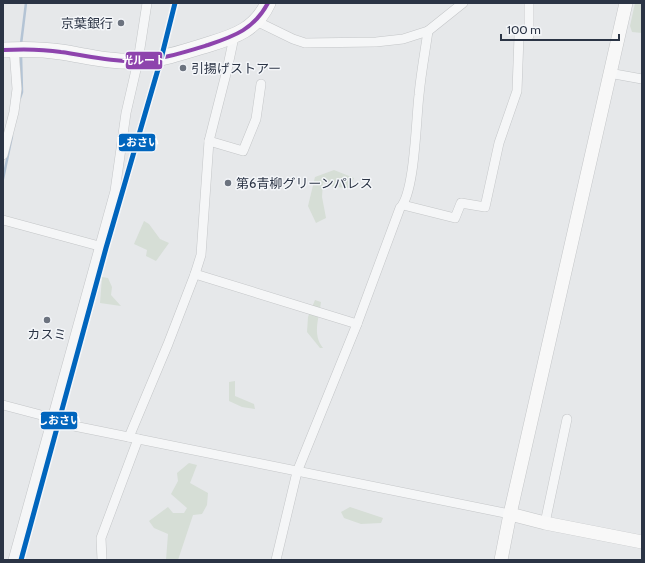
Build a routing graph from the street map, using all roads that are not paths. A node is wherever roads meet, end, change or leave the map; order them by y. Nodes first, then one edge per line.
1 (147, 3) edge
2 (268, 3) edge
3 (463, 3) edge
4 (529, 3) edge
5 (626, 3) edge
6 (256, 21) junction
7 (428, 31) junction
8 (234, 37) junction
9 (9, 50) edge
10 (138, 61) junction
11 (610, 73) junction
12 (642, 80) edge
13 (261, 84) dead end
14 (209, 141) junction
15 (3, 155) edge
16 (403, 205) junction
17 (3, 220) edge
18 (100, 246) junction
19 (195, 274) junction
20 (357, 324) junction
21 (3, 405) edge
22 (52, 418) junction
23 (567, 419) dead end
24 (128, 438) junction
25 (138, 439) junction
26 (297, 472) junction
27 (510, 514) junction
28 (546, 523) junction
29 (642, 542) edge
30 (13, 560) edge
31 (102, 560) edge
32 (276, 560) edge
33 (501, 560) edge

1 - 10 street
2 - 6 main road
3 - 7 street
4 - 16 street
5 - 11 street
6 - 7 street
6 - 8 main road
7 - 16 street
8 - 10 main road
8 - 14 street
9 - 10 main road
9 - 15 street
10 - 18 street
11 - 12 street
11 - 27 street
13 - 14 street
14 - 19 street
16 - 20 street
17 - 18 street
18 - 22 street
19 - 20 street
19 - 24 street
20 - 26 street
21 - 22 street
22 - 24 street
22 - 30 street
23 - 28 street
24 - 25 street
25 - 26 street
25 - 31 street
26 - 27 street
26 - 32 street
27 - 28 street
27 - 33 street
28 - 29 street

